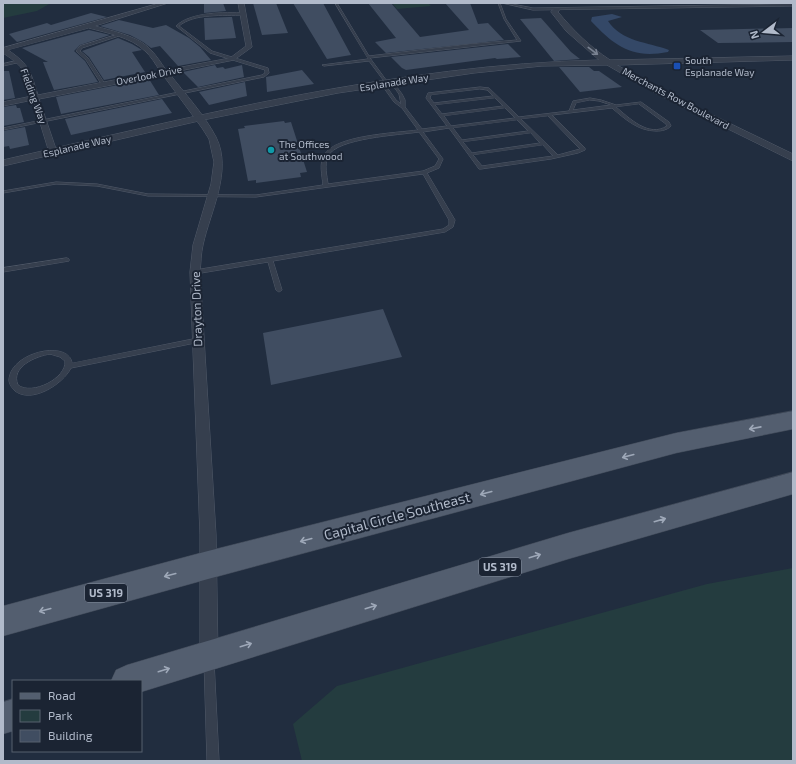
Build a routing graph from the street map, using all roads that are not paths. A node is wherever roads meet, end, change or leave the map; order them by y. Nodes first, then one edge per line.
1 (165, 3) edge
2 (241, 3) edge
3 (336, 3) edge
4 (499, 3) edge
5 (503, 3) edge
6 (793, 5) edge
7 (555, 6) edge
8 (243, 14) junction
9 (89, 26) junction
10 (120, 35) junction
11 (3, 50) edge
12 (793, 58) edge
13 (232, 59) junction
14 (369, 59) junction
15 (20, 61) junction
16 (610, 63) junction
17 (622, 63) junction
18 (324, 64) dead end
19 (3, 65) edge
20 (166, 72) junction
21 (103, 84) junction
22 (387, 84) junction
23 (180, 92) junction
24 (36, 97) junction
25 (495, 97) junction
26 (3, 104) edge
27 (433, 104) junction
28 (505, 106) junction
29 (613, 106) junction
30 (403, 107) junction
31 (572, 111) junction
32 (441, 114) junction
33 (548, 114) junction
34 (200, 118) junction
35 (517, 118) junction
36 (43, 121) junction
37 (450, 127) junction
38 (3, 129) edge
39 (421, 131) junction
40 (531, 132) junction
41 (461, 141) junction
42 (543, 144) junction
43 (793, 149) edge
44 (53, 152) junction
45 (471, 154) junction
46 (556, 156) junction
47 (793, 158) edge
48 (3, 163) edge
49 (424, 172) junction
50 (326, 186) junction
51 (3, 192) edge
52 (211, 196) junction
53 (67, 260) dead end
54 (270, 260) junction
55 (3, 270) edge
56 (195, 272) junction
57 (279, 290) dead end
58 (198, 340) junction
59 (68, 366) junction
60 (793, 420) edge
61 (793, 483) edge
62 (208, 565) junction
63 (3, 621) edge
64 (209, 656) junction
65 (130, 680) edge
66 (213, 761) edge

1 - 9 street
2 - 8 street, Overlook Drive
3 - 14 lane
4 - 14 lane
5 - 7 lane
6 - 7 lane
7 -> 16 street, Merchants Row Boulevard
7 - 17 street, Merchants Row Boulevard
8 - 13 street, Overlook Drive
8 - 13 lane
9 - 10 street, Drayton Drive
9 - 11 street
10 - 20 street, Drayton Drive
10 - 21 lane
11 - 15 street, Fielding Way
12 - 17 street, Esplanade Way
13 - 20 street, Overlook Drive
13 - 23 lane
14 - 18 lane
14 - 22 lane
15 - 19 lane
15 - 24 street, Fielding Way
16 - 17 street, Esplanade Way
16 - 22 street, Esplanade Way
16 - 47 street, Merchants Row Boulevard
17 - 43 street, Merchants Row Boulevard
20 - 21 street, Overlook Drive
20 - 23 street, Drayton Drive
21 - 24 street, Overlook Drive
22 - 30 lane
22 - 30 lane
22 - 34 street, Esplanade Way
23 - 34 street, Drayton Drive
23 - 36 lane
24 - 26 street, Overlook Drive
24 - 36 street, Fielding Way
25 - 27 lane
25 - 27 lane
25 - 28 lane
27 - 32 lane
28 - 32 lane
28 - 35 lane
29 - 29 lane
29 - 31 lane
29 - 31 lane
30 - 39 lane
31 - 33 lane
32 - 37 lane
33 - 35 lane
33 - 46 lane
34 - 44 street, Esplanade Way
34 - 52 street, Drayton Drive
35 - 37 lane
35 - 40 lane
36 - 38 lane
36 - 44 street, Fielding Way
37 - 39 lane
37 - 41 lane
39 - 49 lane
39 - 50 lane
40 - 41 lane
40 - 42 lane
41 - 45 lane
42 - 45 lane
42 - 46 lane
44 - 48 street, Esplanade Way
45 - 46 lane
49 - 50 lane
49 - 54 lane
50 - 52 lane
51 - 52 lane
52 - 56 street, Drayton Drive
53 - 55 lane
54 - 56 lane
54 - 57 lane
56 - 58 street, Drayton Drive
58 - 59 lane
58 - 62 street, Drayton Drive
59 - 59 lane
60 -> 62 main road, Capital Circle Southeast / US 319
64 -> 61 main road, US 319
62 -> 63 main road, Capital Circle Southeast / US 319
62 - 64 street, Drayton Drive
65 -> 64 main road, US 319
64 - 66 lane

